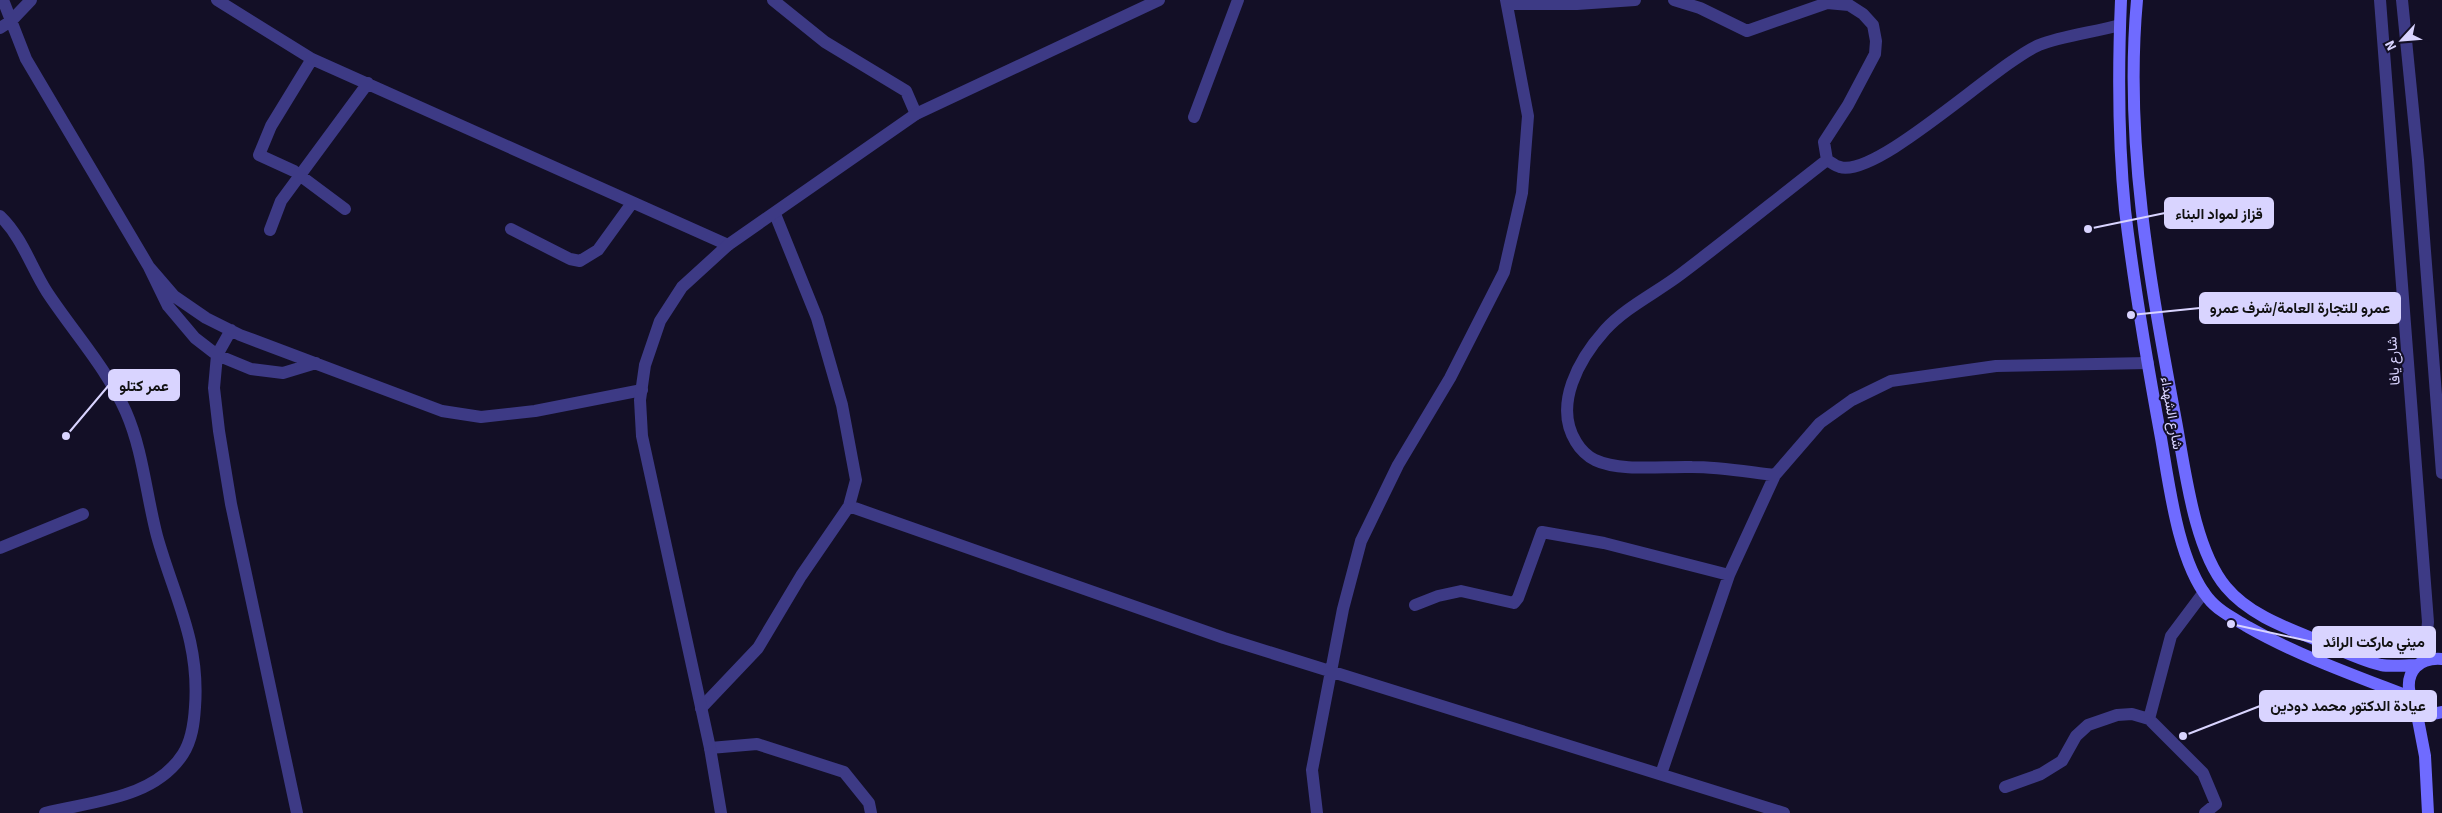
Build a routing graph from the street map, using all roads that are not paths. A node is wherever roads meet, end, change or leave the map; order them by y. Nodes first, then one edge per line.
1 (3, 0) edge
2 (31, 0) edge
3 (216, 0) edge
4 (773, 0) edge
5 (1159, 0) edge
6 (1238, 0) edge
7 (1635, 0) edge
8 (1674, 0) edge
9 (2121, 0) edge
10 (2137, 0) edge
11 (2380, 0) edge
12 (2402, 0) edge
13 (1506, 2) edge
14 (5, 25) edge
15 (2120, 25) junction
16 (312, 59) junction
17 (368, 83) junction
18 (916, 114) junction
19 (1194, 117) dead end
20 (1826, 160) junction
21 (300, 176) junction
22 (632, 203) junction
23 (344, 209) dead end
24 (775, 214) junction
25 (0, 216) edge
26 (511, 229) dead end
27 (270, 230) dead end
28 (728, 246) junction
29 (149, 268) junction
30 (231, 330) junction
31 (217, 355) junction
32 (316, 363) junction
33 (2148, 363) junction
34 (642, 390) junction
35 (2442, 473) edge
36 (1775, 474) junction
37 (849, 506) junction
38 (83, 514) dead end
39 (0, 548) edge
40 (1729, 575) junction
41 (2204, 592) junction
42 (1415, 605) dead end
43 (2442, 659) edge
44 (2421, 663) junction
45 (1332, 671) junction
46 (2413, 701) junction
47 (701, 708) junction
48 (2442, 712) edge
49 (2149, 719) junction
50 (710, 748) junction
51 (1661, 774) junction
52 (2005, 787) dead end
53 (45, 813) edge
54 (297, 813) edge
55 (721, 813) edge
56 (871, 813) edge
57 (1316, 813) edge
58 (1784, 813) edge
59 (2205, 813) edge
60 (2428, 813) edge

1 - 14 street
2 - 14 street
3 - 16 street
4 - 18 street
5 - 18 street
6 - 19 street
7 - 13 street
8 - 20 street
9 - 15 main road, شارع الشهداء
10 - 44 main road, شارع الشهداء
11 - 44 street, شارع يافا
12 - 35 street
13 - 45 street
14 - 29 street
15 - 20 street
15 - 33 main road, شارع الشهداء
16 - 17 street
16 - 21 street
17 - 21 street
17 - 22 street
18 - 24 street
20 - 36 street
21 - 23 street
21 - 27 street
22 - 26 street
22 - 28 street
24 - 28 street
24 - 37 street
25 - 53 street
28 - 34 street
29 - 30 street
29 - 31 street
30 - 31 street
30 - 32 street
31 - 32 street
31 - 54 street
32 - 34 street
33 - 36 street
33 - 41 main road, شارع الشهداء
34 - 47 street
36 - 40 street
37 - 45 street
37 - 47 street
38 - 39 street
40 - 42 street
40 - 51 street
41 - 46 main road, شارع الشهداء
41 - 49 street
43 - 44 main road, شارع الشهداء
44 - 46 main road
45 - 51 street
45 - 57 street
46 - 48 main road, شارع الشهداء
46 - 60 main road
47 - 50 street
49 - 52 street
49 - 59 street
50 - 55 street
50 - 56 street
51 - 58 street

